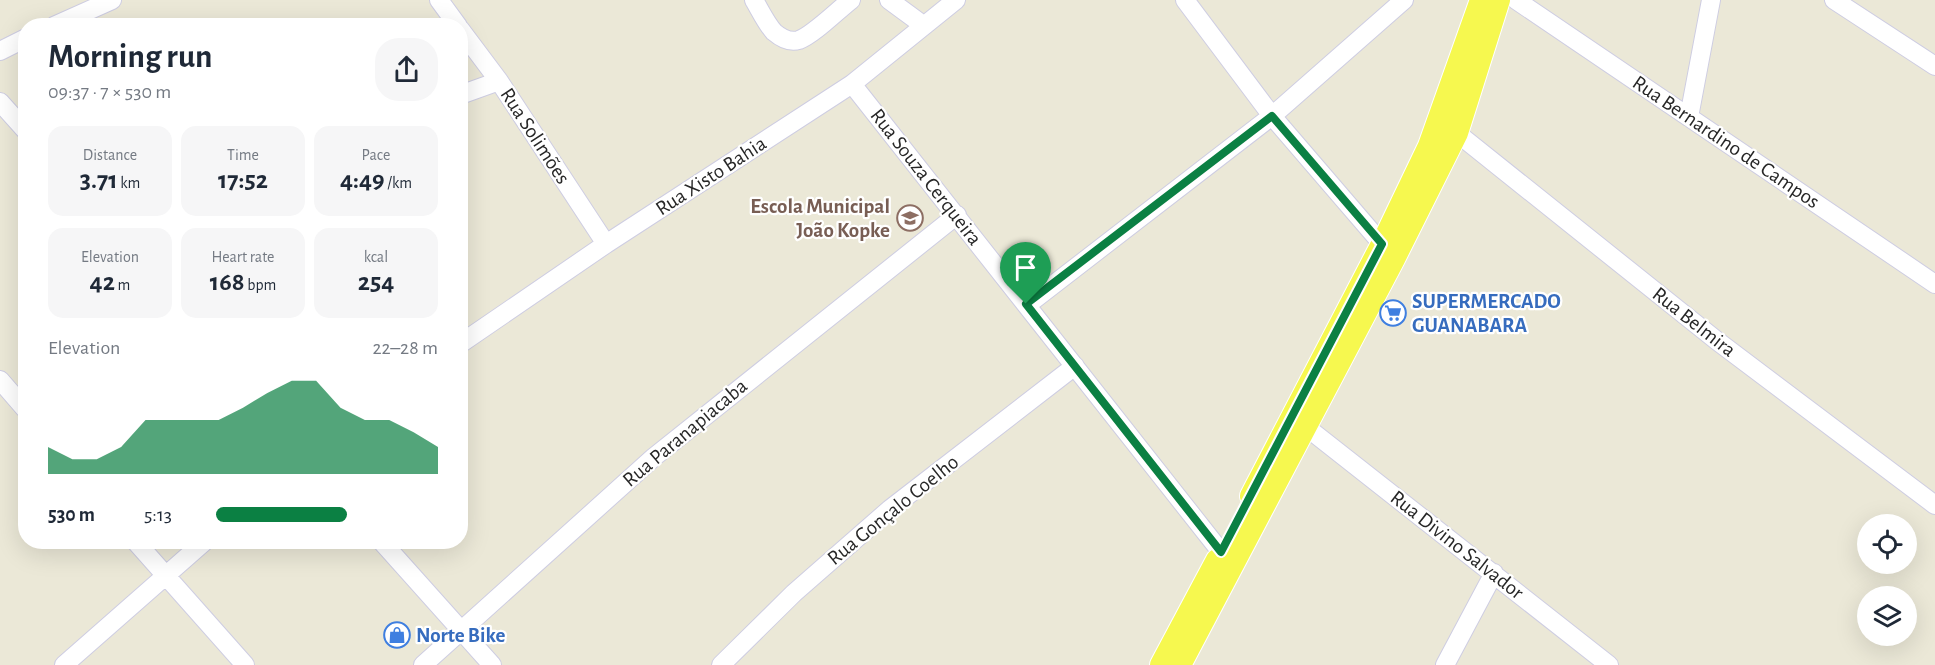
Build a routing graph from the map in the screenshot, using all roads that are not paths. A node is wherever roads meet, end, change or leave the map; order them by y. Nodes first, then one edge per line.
1 (112, 0) edge
2 (439, 0) edge
3 (754, 0) edge
4 (889, 0) edge
5 (956, 0) edge
6 (1185, 0) edge
7 (1404, 0) edge
8 (1480, 0) edge
9 (1499, 0) edge
10 (1516, 0) edge
11 (1710, 0) edge
12 (1834, 0) edge
13 (845, 4) edge
14 (72, 18) edge
15 (452, 18) edge
16 (923, 25) junction
17 (468, 40) edge
18 (18, 42) edge
19 (0, 51) edge
20 (1935, 66) edge
21 (499, 81) junction
22 (852, 84) junction
23 (468, 92) edge
24 (0, 102) edge
25 (1272, 116) junction
26 (1689, 117) junction
27 (18, 122) edge
28 (1457, 133) junction
29 (957, 215) junction
30 (606, 244) junction
31 (1382, 244) junction
32 (1935, 284) edge
33 (1026, 304) junction
34 (468, 339) edge
35 (1075, 366) junction
36 (0, 380) edge
37 (18, 401) edge
38 (1305, 426) junction
39 (1935, 505) edge
40 (141, 549) edge
41 (196, 549) edge
42 (388, 549) edge
43 (1221, 552) junction
44 (1494, 573) junction
45 (165, 576) junction
46 (461, 630) junction
47 (64, 665) edge
48 (245, 665) edge
49 (423, 665) edge
50 (492, 665) edge
51 (721, 665) edge
52 (1161, 665) edge
53 (1180, 665) edge
54 (1444, 665) edge
55 (1609, 665) edge

1 - 14 street
2 - 15 street
3 - 13 street
4 - 16 street
5 - 16 street, Rua Xisto Bahia
6 - 25 street
7 - 25 street
8 - 31 main road
9 - 28 main road
10 - 26 street, Rua Bernardino de Campos
11 - 26 street
12 - 20 street
16 - 22 street, Rua Xisto Bahia
17 - 21 street, Rua Solimões
18 - 19 street
21 - 23 street
21 - 30 street, Rua Solimões
22 - 29 street, Rua Souza Cerqueira
22 - 30 street, Rua Xisto Bahia
24 - 27 street
25 - 31 street
25 - 33 street
26 - 32 street, Rua Bernardino de Campos
28 - 38 main road
28 - 39 street, Rua Belmira
29 - 33 street, Rua Souza Cerqueira
29 - 46 street, Rua Paranapiacaba
30 - 34 street, Rua Xisto Bahia
31 - 43 main road
33 - 35 street, Rua Souza Cerqueira
35 - 43 street, Rua Souza Cerqueira
35 - 51 street, Rua Gonçalo Coelho
36 - 37 street
38 - 44 street, Rua Divino Salvador
38 - 53 main road
40 - 45 street
41 - 45 street
42 - 46 street
43 - 52 main road
44 - 54 street
44 - 55 street, Rua Divino Salvador
45 - 47 street
45 - 48 street
46 - 49 street, Rua Paranapiacaba
46 - 50 street

